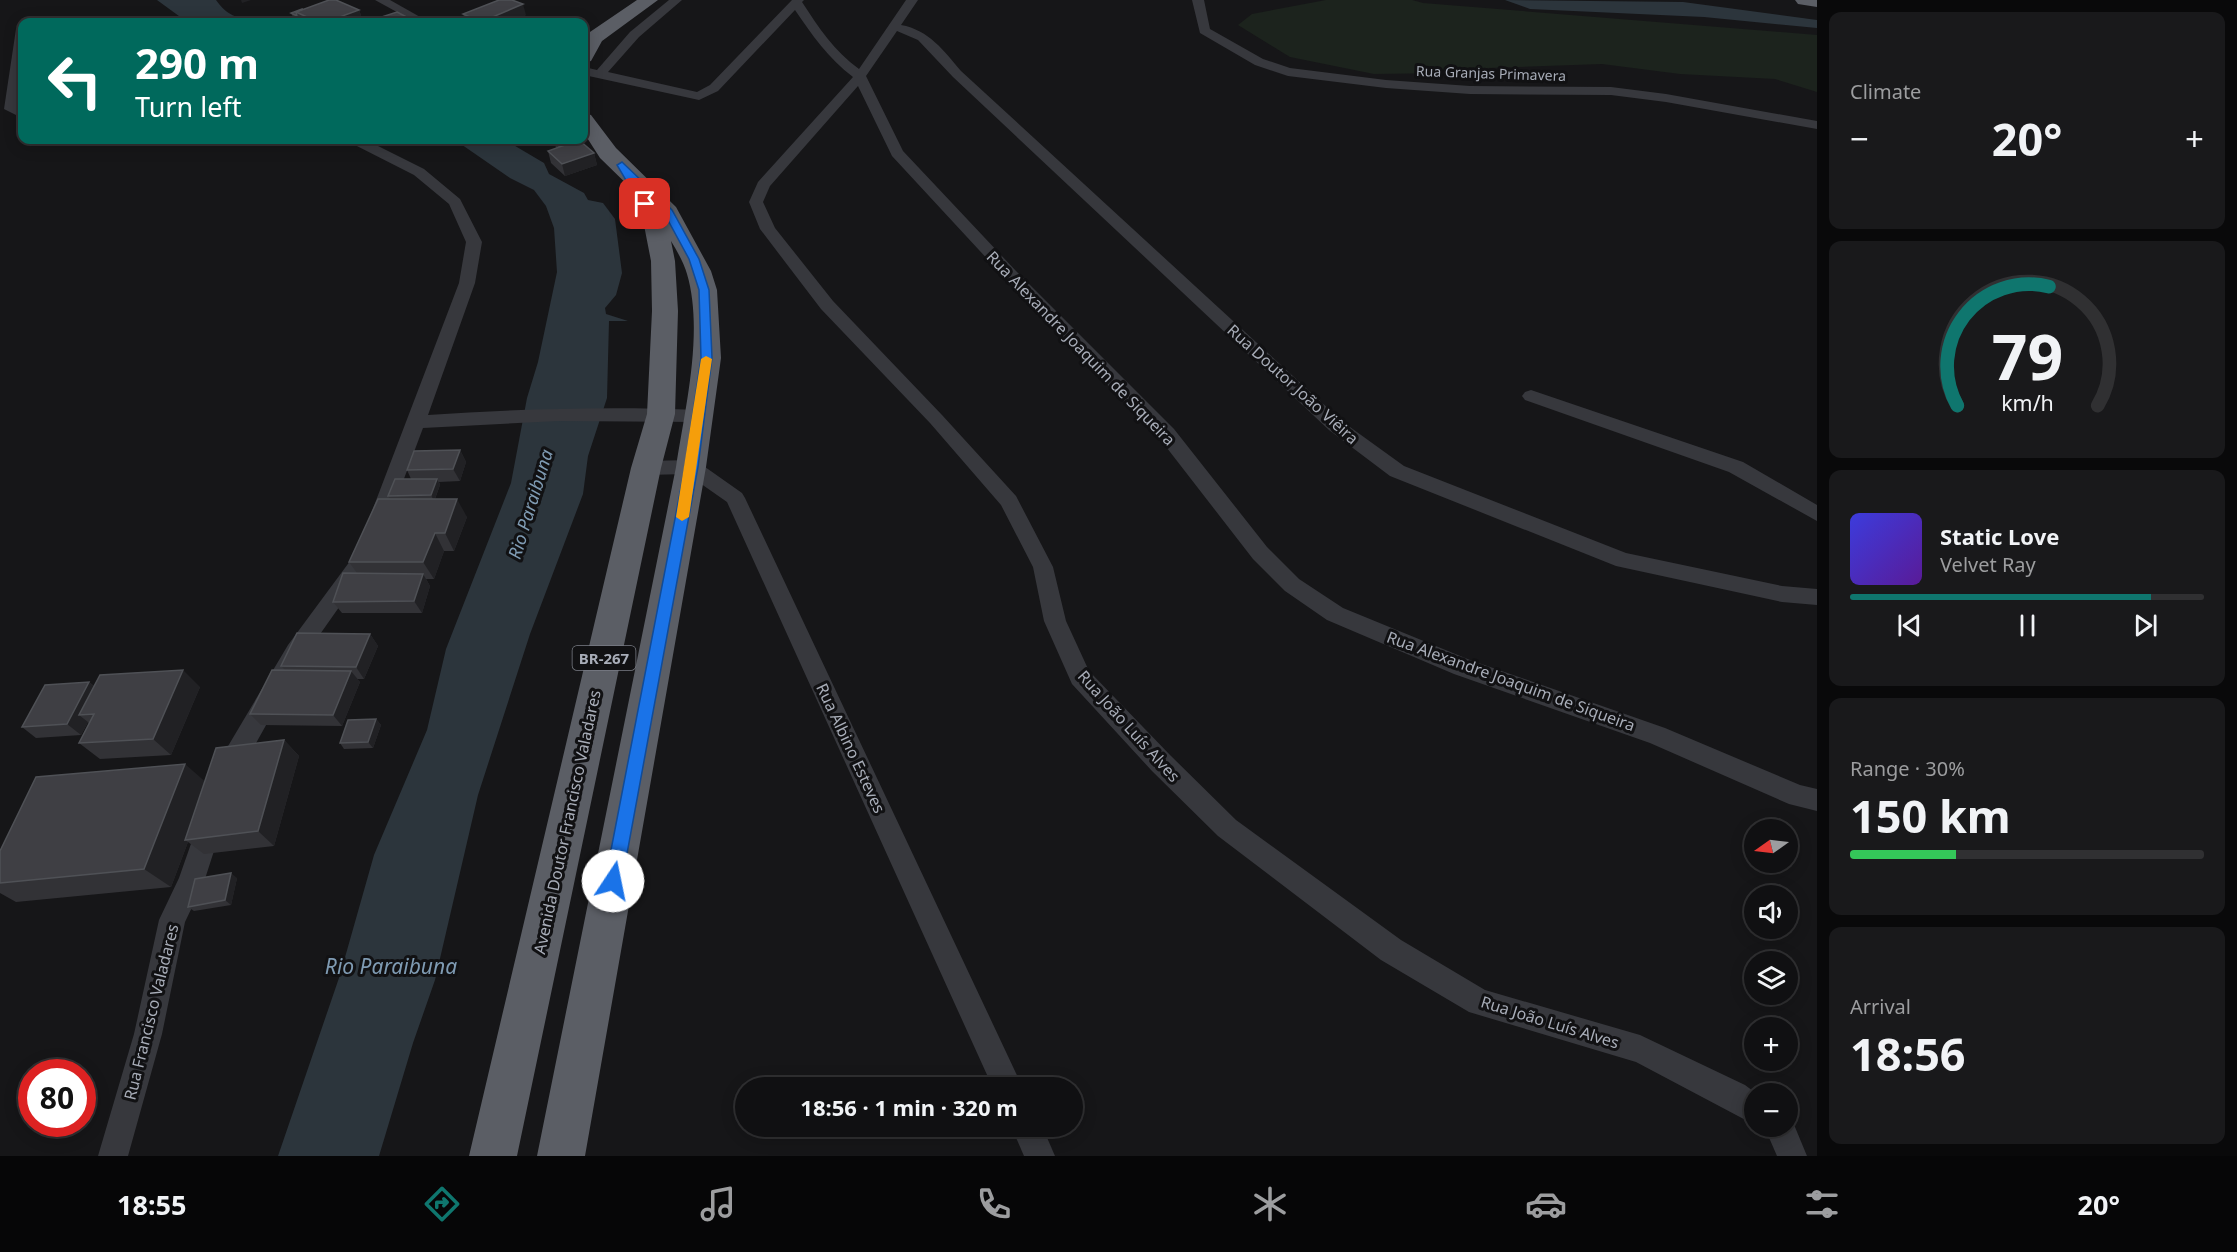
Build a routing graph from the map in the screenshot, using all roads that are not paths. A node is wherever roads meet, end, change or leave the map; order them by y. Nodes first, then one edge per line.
1 (381, 0) edge
2 (409, 0) edge
3 (650, 0) edge
4 (676, 0) edge
5 (912, 0) edge
6 (1198, 0) edge
7 (1804, 0) edge
8 (797, 1) edge
9 (1817, 2) edge
10 (410, 16) junction
11 (414, 18) edge
12 (893, 27) junction
13 (588, 50) edge
14 (18, 58) edge
15 (588, 72) edge
16 (600, 75) junction
17 (860, 76) junction
18 (18, 112) edge
19 (588, 125) edge
20 (1817, 125) edge
21 (364, 144) edge
22 (622, 165) junction
23 (1531, 396) dead end
24 (661, 414) junction
25 (699, 416) junction
26 (416, 422) junction
27 (692, 467) junction
28 (646, 468) junction
29 (1817, 514) edge
30 (1817, 597) edge
31 (1817, 800) edge
32 (1003, 1077) edge
33 (1744, 1103) edge
34 (1031, 1137) edge
35 (1784, 1137) edge
36 (113, 1156) edge
37 (493, 1156) edge
38 (561, 1156) edge
39 (1040, 1156) edge
40 (1792, 1156) edge

1 - 10 street
2 - 10 street
3 - 13 highway
4 - 16 street
5 - 12 street, Rua João Luís Alves
6 - 20 street, Rua Granjas Primavera
7 - 9 highway
8 - 16 street
8 - 17 street
10 - 11 street
12 - 17 street, Rua João Luís Alves
12 - 30 street, Rua Doutor João Viêira
14 - 18 street
15 - 16 street
17 - 31 street, Rua Alexandre Joaquim de Siqueira
17 - 33 street, Rua João Luís Alves
19 - 22 highway, BR-267
21 - 26 street, Rua Francisco Valadares
22 - 24 highway, Avenida Doutor Francisco Valadares / BR-267
22 - 25 highway, BR-267
23 - 29 street
24 - 25 street
24 - 26 street
24 - 28 highway, Avenida Doutor Francisco Valadares / BR-267
25 - 27 highway, BR-267
26 - 36 street, Rua Francisco Valadares
27 - 28 street
27 - 32 street, Rua Albino Esteves
27 - 38 highway, BR-267
28 - 37 highway, Avenida Doutor Francisco Valadares / BR-267
34 - 39 street
35 - 40 street

